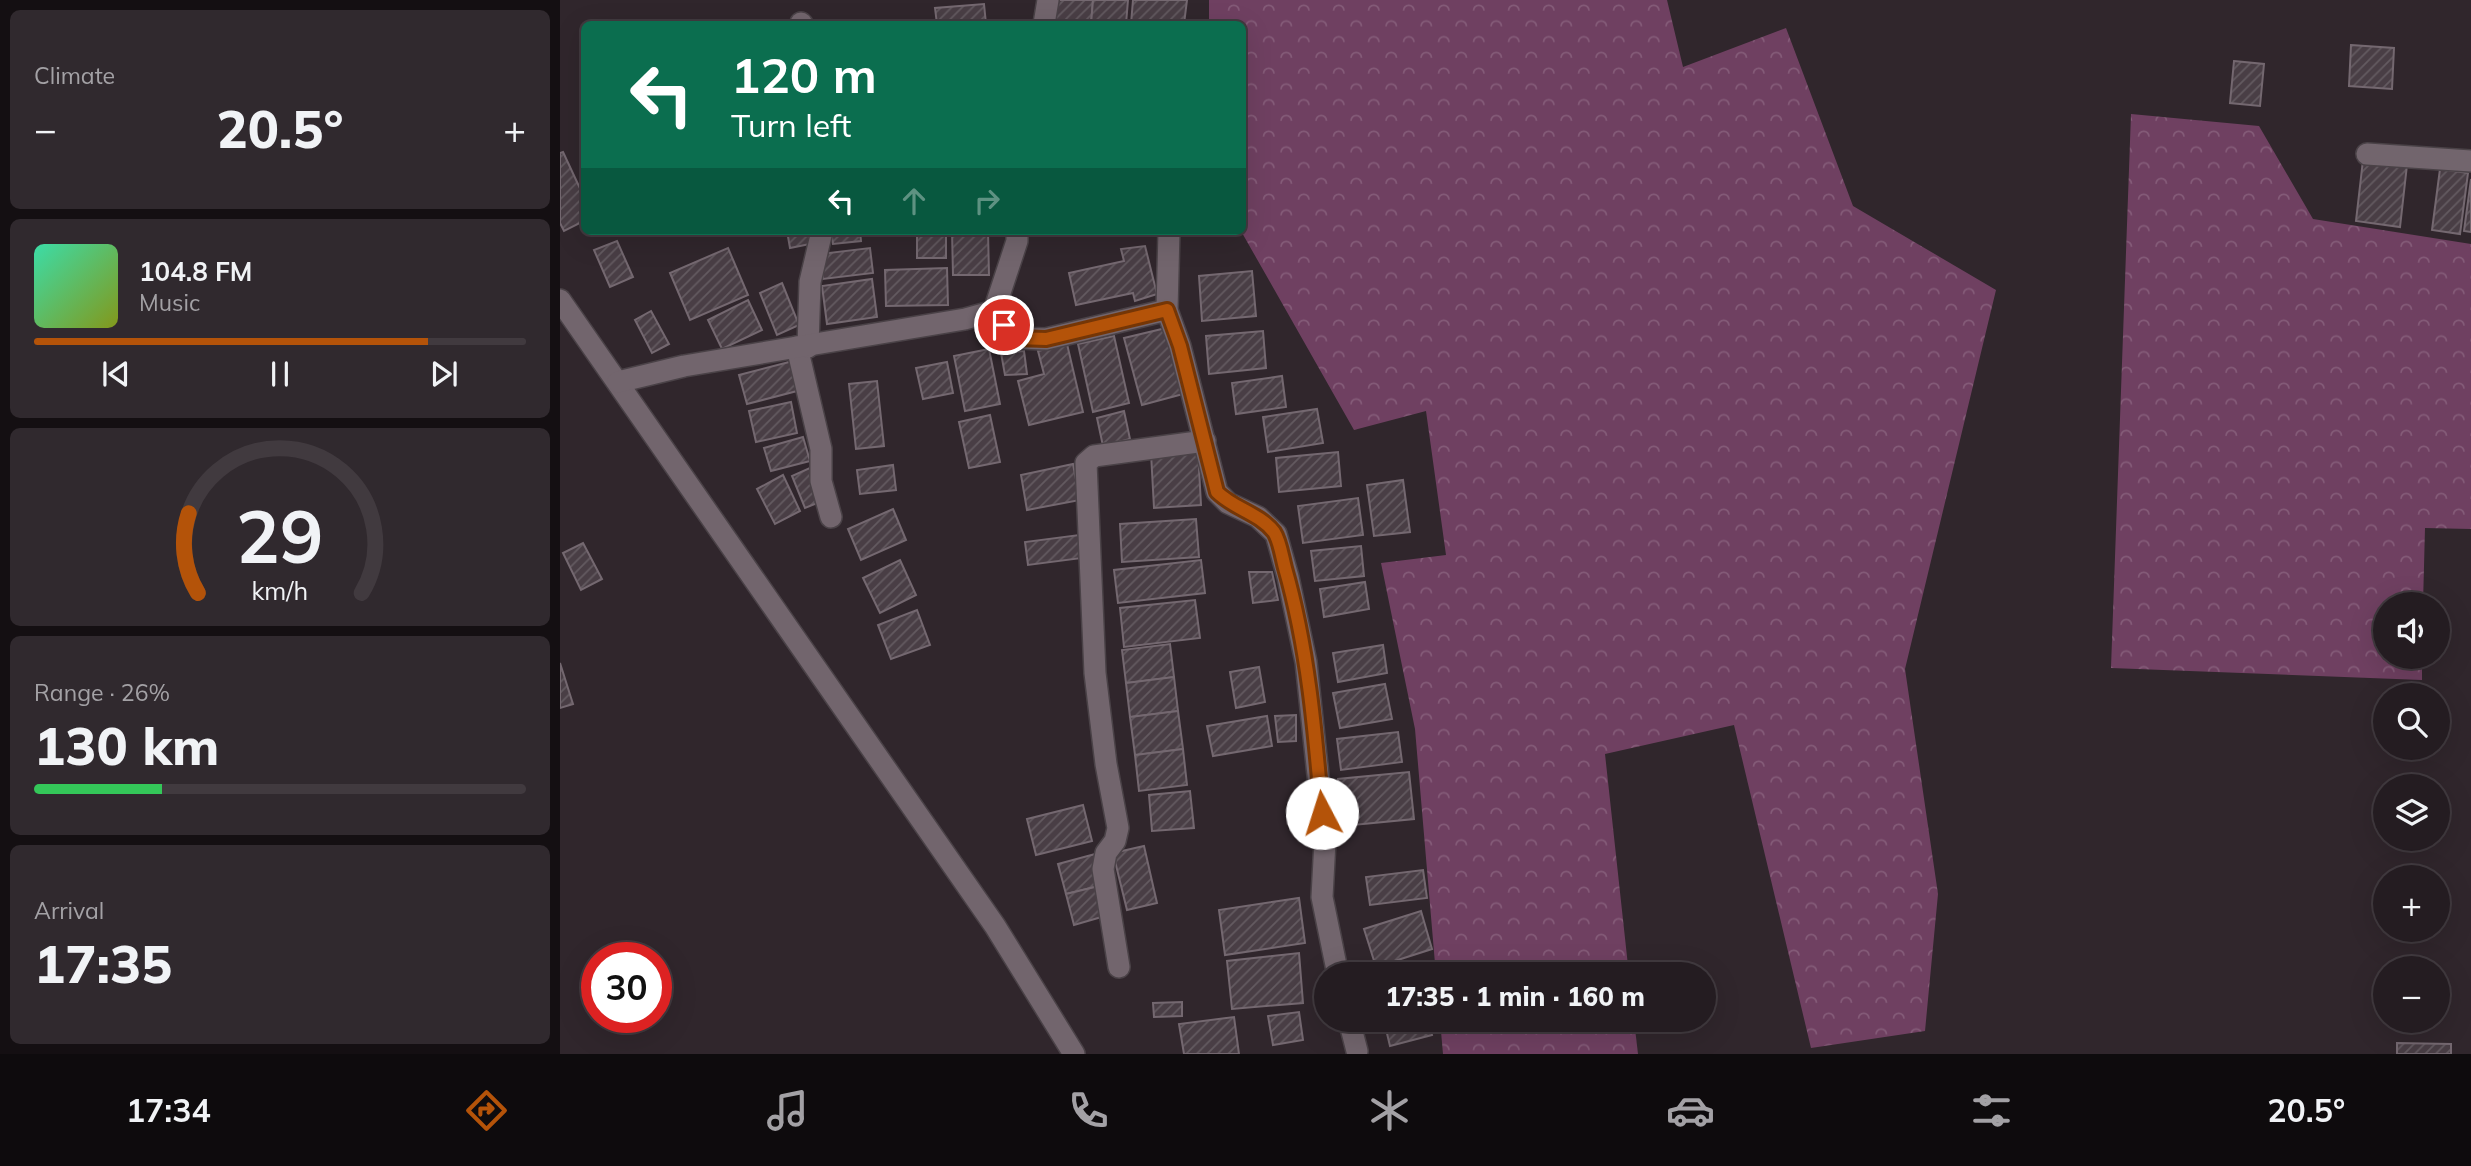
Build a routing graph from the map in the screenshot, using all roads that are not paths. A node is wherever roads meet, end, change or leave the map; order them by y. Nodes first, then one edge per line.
1 (1048, 0) edge
2 (1044, 21) edge
3 (2367, 154) dead end
4 (2471, 161) edge
5 (821, 235) edge
6 (1017, 235) edge
7 (1169, 235) edge
8 (560, 300) edge
9 (1167, 310) junction
10 (994, 311) junction
11 (803, 347) junction
12 (618, 382) junction
13 (1205, 441) junction
14 (831, 517) dead end
15 (1335, 962) edge
16 (1119, 967) dead end
17 (1352, 1032) edge
18 (1357, 1051) dead end
19 (1074, 1054) edge

1 - 2 street
3 - 4 street
5 - 11 street
6 - 10 street
7 - 9 street
8 - 12 street
9 - 10 street
9 - 13 street
10 - 11 street
11 - 12 street
11 - 14 street
12 - 19 street
13 - 15 street
13 - 16 street
17 - 18 street

